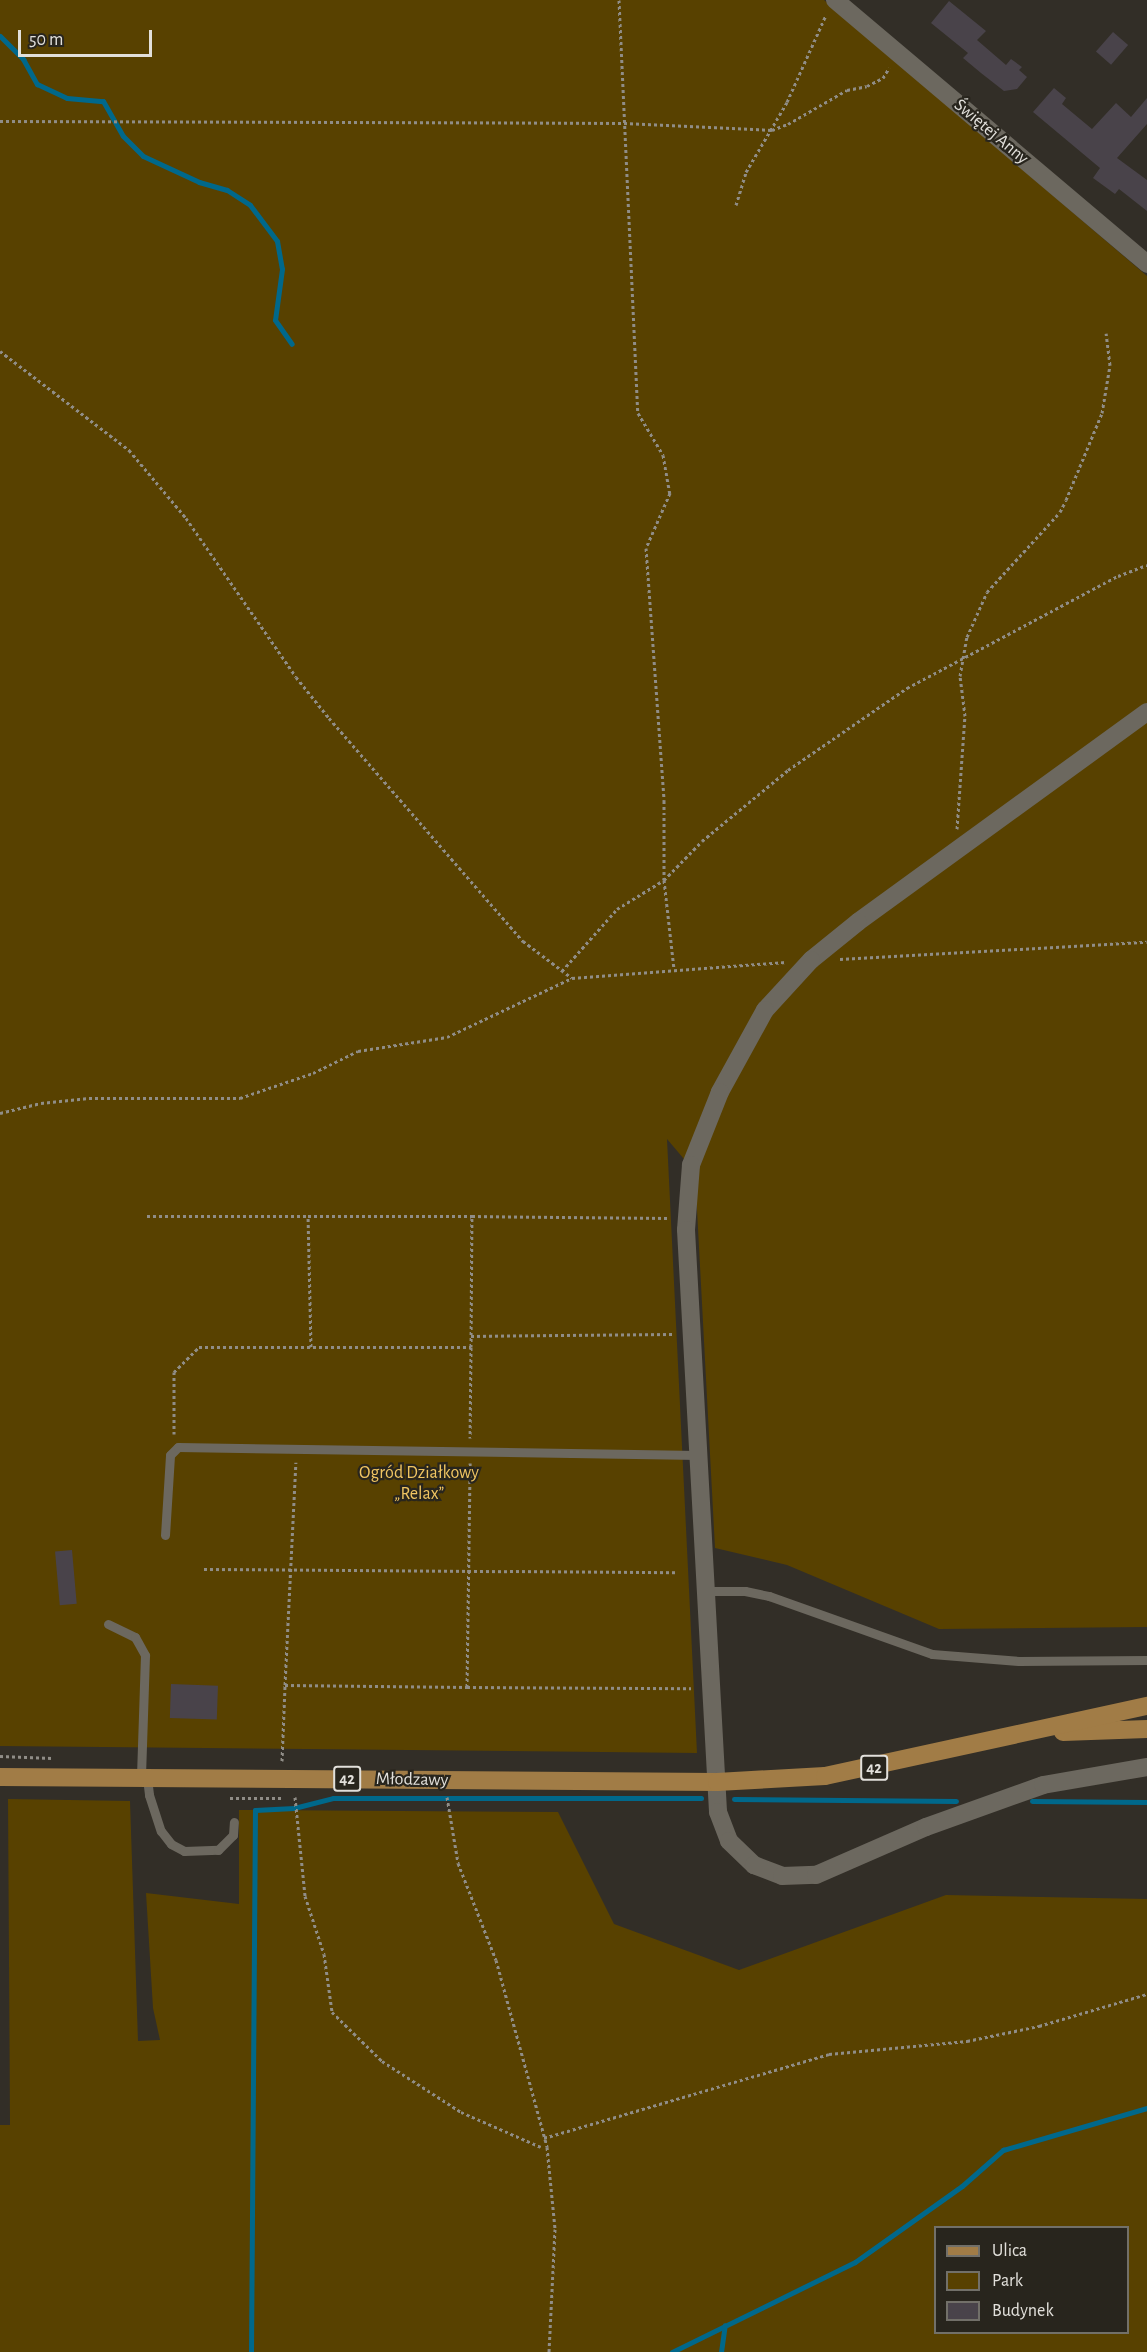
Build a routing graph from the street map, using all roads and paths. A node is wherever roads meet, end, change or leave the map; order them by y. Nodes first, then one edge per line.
1 (619, 0) edge
2 (835, 0) edge
3 (899, 54) junction
4 (0, 121) edge
5 (624, 123) junction
6 (772, 130) junction
7 (736, 205) dead end
8 (1147, 264) edge
9 (1106, 333) dead end
10 (0, 351) edge
11 (1147, 565) edge
12 (962, 660) junction
13 (1147, 712) edge
14 (965, 843) junction
15 (664, 880) junction
16 (1147, 942) edge
17 (811, 960) junction
18 (674, 969) junction
19 (562, 971) junction
20 (572, 978) junction
21 (0, 1113) edge
22 (147, 1216) dead end
23 (308, 1216) junction
24 (472, 1216) junction
25 (671, 1218) dead end
26 (673, 1334) dead end
27 (471, 1336) junction
28 (310, 1347) junction
29 (471, 1347) junction
30 (174, 1448) junction
31 (297, 1449) junction
32 (470, 1451) junction
33 (698, 1455) junction
34 (165, 1535) dead end
35 (204, 1569) dead end
36 (291, 1569) junction
37 (468, 1572) junction
38 (678, 1572) dead end
39 (705, 1591) junction
40 (108, 1623) dead end
41 (1147, 1660) edge
42 (285, 1685) junction
43 (467, 1687) junction
44 (691, 1688) dead end
45 (1147, 1706) edge
46 (1147, 1729) edge
47 (1028, 1734) junction
48 (1147, 1767) edge
49 (0, 1777) edge
50 (144, 1777) junction
51 (281, 1778) junction
52 (444, 1780) junction
53 (717, 1782) junction
54 (280, 1799) dead end
55 (234, 1822) dead end
56 (1147, 1994) edge
57 (544, 2138) junction
58 (541, 2147) dead end
59 (549, 2352) edge

1 - 5 path
2 - 3 street, Świętej Anny
2 - 6 path
3 - 6 path
3 - 8 street, Świętej Anny
4 - 5 path
5 - 6 path
5 - 15 path
6 - 7 path
9 - 12 path
10 - 19 path
11 - 12 path
12 - 14 path
12 - 15 path
13 - 14 street
14 - 17 street
15 - 18 path
15 - 19 path
16 - 17 path
17 - 18 path
17 - 33 street
18 - 20 path
19 - 20 path
20 - 21 path
22 - 23 path
23 - 24 path
23 - 28 path
24 - 25 path
24 - 27 path
26 - 27 path
27 - 29 path
28 - 29 path
28 - 30 path
29 - 32 path
30 - 31 lane
30 - 34 lane
31 - 32 lane
31 - 36 path
32 - 33 lane
32 - 37 path
33 - 39 street
35 - 36 path
36 - 37 path
36 - 42 path
37 - 38 path
37 - 43 path
39 - 41 lane
39 - 53 street
40 - 50 lane
42 - 43 path
42 - 51 path
43 - 44 path
45 - 47 main road, 42
46 - 47 main road, 42
47 - 53 main road, 42
48 - 53 street
49 - 50 main road, Młodzawy / 42
50 - 51 main road, Młodzawy / 42
50 - 55 lane
51 - 52 main road, Młodzawy / 42
52 - 53 main road, Młodzawy / 42
52 - 57 path
54 - 58 path
56 - 57 path
57 - 59 path

